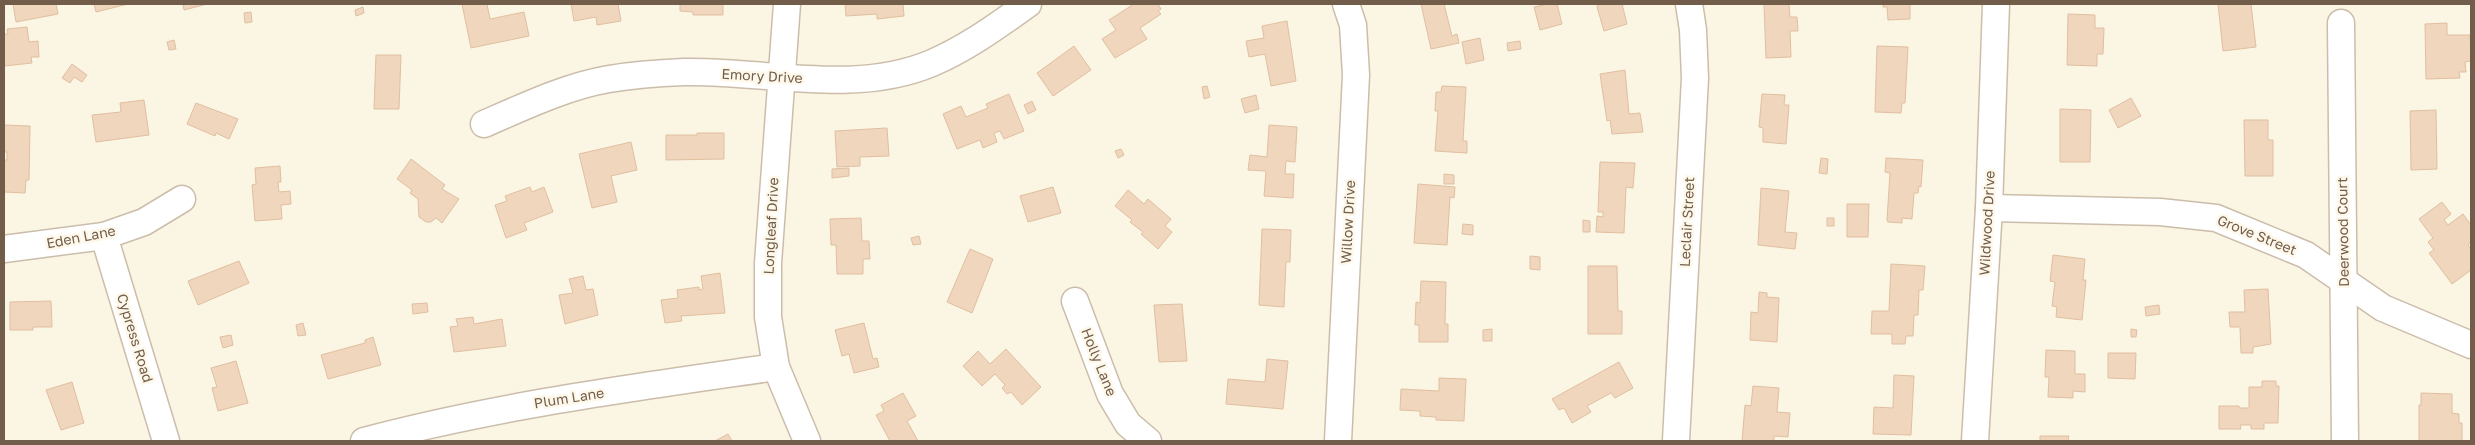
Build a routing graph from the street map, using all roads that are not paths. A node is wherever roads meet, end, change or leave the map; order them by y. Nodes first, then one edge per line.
1 (787, 4) edge
2 (1028, 4) edge
3 (1346, 4) edge
4 (1689, 4) edge
5 (1996, 4) edge
6 (2341, 23) dead end
7 (782, 78) junction
8 (484, 124) dead end
9 (182, 200) dead end
10 (1989, 208) junction
11 (104, 236) junction
12 (4, 249) edge
13 (2344, 281) junction
14 (1075, 302) dead end
15 (2471, 345) edge
16 (776, 367) junction
17 (166, 441) edge
18 (364, 441) edge
19 (807, 441) edge
20 (1148, 441) edge
21 (1338, 441) edge
22 (1676, 441) edge
23 (1975, 441) edge
24 (2345, 441) edge

1 - 7 street, Longleaf Drive
2 - 7 street, Emory Drive
3 - 21 street, Willow Drive
4 - 22 street, Leclair Street
5 - 10 street, Wildwood Drive
6 - 13 street, Deerwood Court
7 - 8 street, Emory Drive
7 - 16 street, Longleaf Drive
9 - 11 street, Eden Lane
10 - 13 street, Grove Street
10 - 23 street, Wildwood Drive
11 - 12 street, Eden Lane
11 - 17 street, Cypress Road
13 - 15 street, Grove Street
13 - 24 street, Deerwood Court
14 - 20 street, Holly Lane
16 - 18 street, Plum Lane
16 - 19 street, Longleaf Drive

